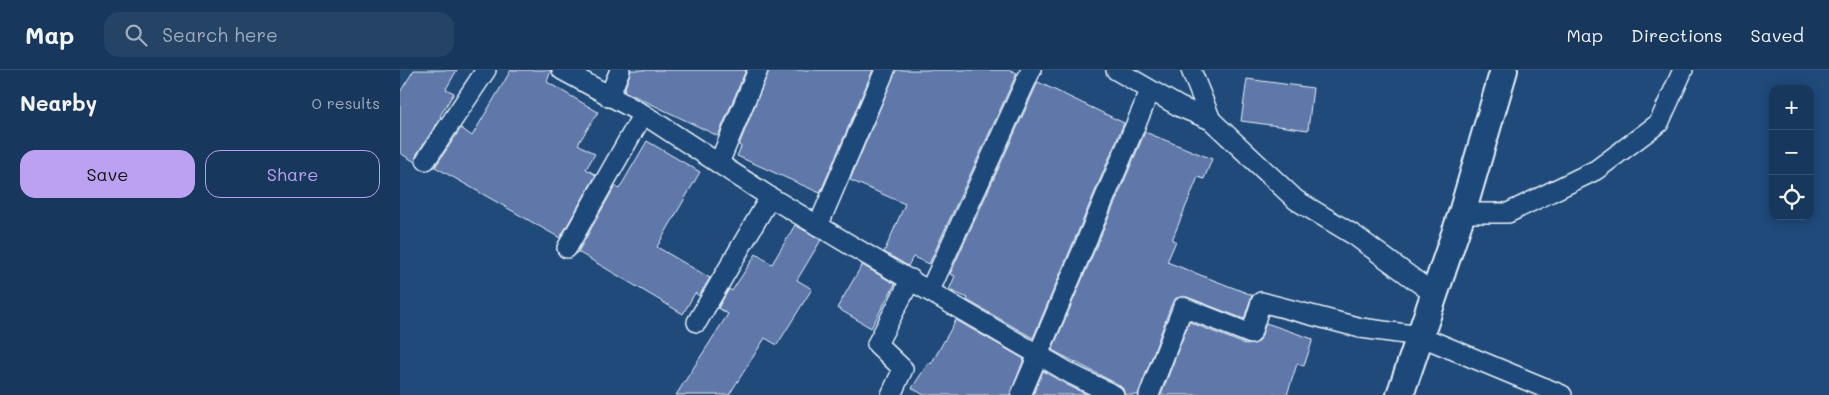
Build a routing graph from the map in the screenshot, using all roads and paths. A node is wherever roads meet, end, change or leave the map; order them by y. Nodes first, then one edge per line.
1 (486, 70) edge
2 (562, 70) edge
3 (620, 70) edge
4 (758, 70) edge
5 (885, 70) edge
6 (1031, 70) edge
7 (1116, 70) edge
8 (1191, 70) edge
9 (1504, 70) edge
10 (1683, 70) edge
11 (1150, 90) junction
12 (609, 97) junction
13 (643, 114) junction
14 (1211, 120) junction
15 (426, 160) dead end
16 (719, 163) junction
17 (770, 197) junction
18 (1462, 213) junction
19 (818, 226) junction
20 (567, 248) dead end
21 (911, 279) junction
22 (930, 290) junction
23 (1434, 294) junction
24 (697, 322) dead end
25 (1420, 336) junction
26 (1040, 355) junction
27 (891, 395) edge
28 (1021, 395) edge
29 (1114, 395) edge
30 (1149, 395) edge
31 (1400, 395) edge
32 (1562, 395) edge

1 - 15 street
2 - 12 street
3 - 12 street
4 - 16 street
5 - 19 street
6 - 22 street
7 - 11 street
8 - 14 street
9 - 18 street
10 - 18 street
11 - 14 street
11 - 26 street
12 - 13 street
13 - 16 street
13 - 20 street
14 - 23 street
16 - 17 street
17 - 19 street
17 - 24 street
18 - 23 street
19 - 21 street
21 - 22 street
21 - 27 street
22 - 26 street
23 - 25 street
25 - 30 street
25 - 31 street
25 - 32 street
26 - 28 street
26 - 29 street

